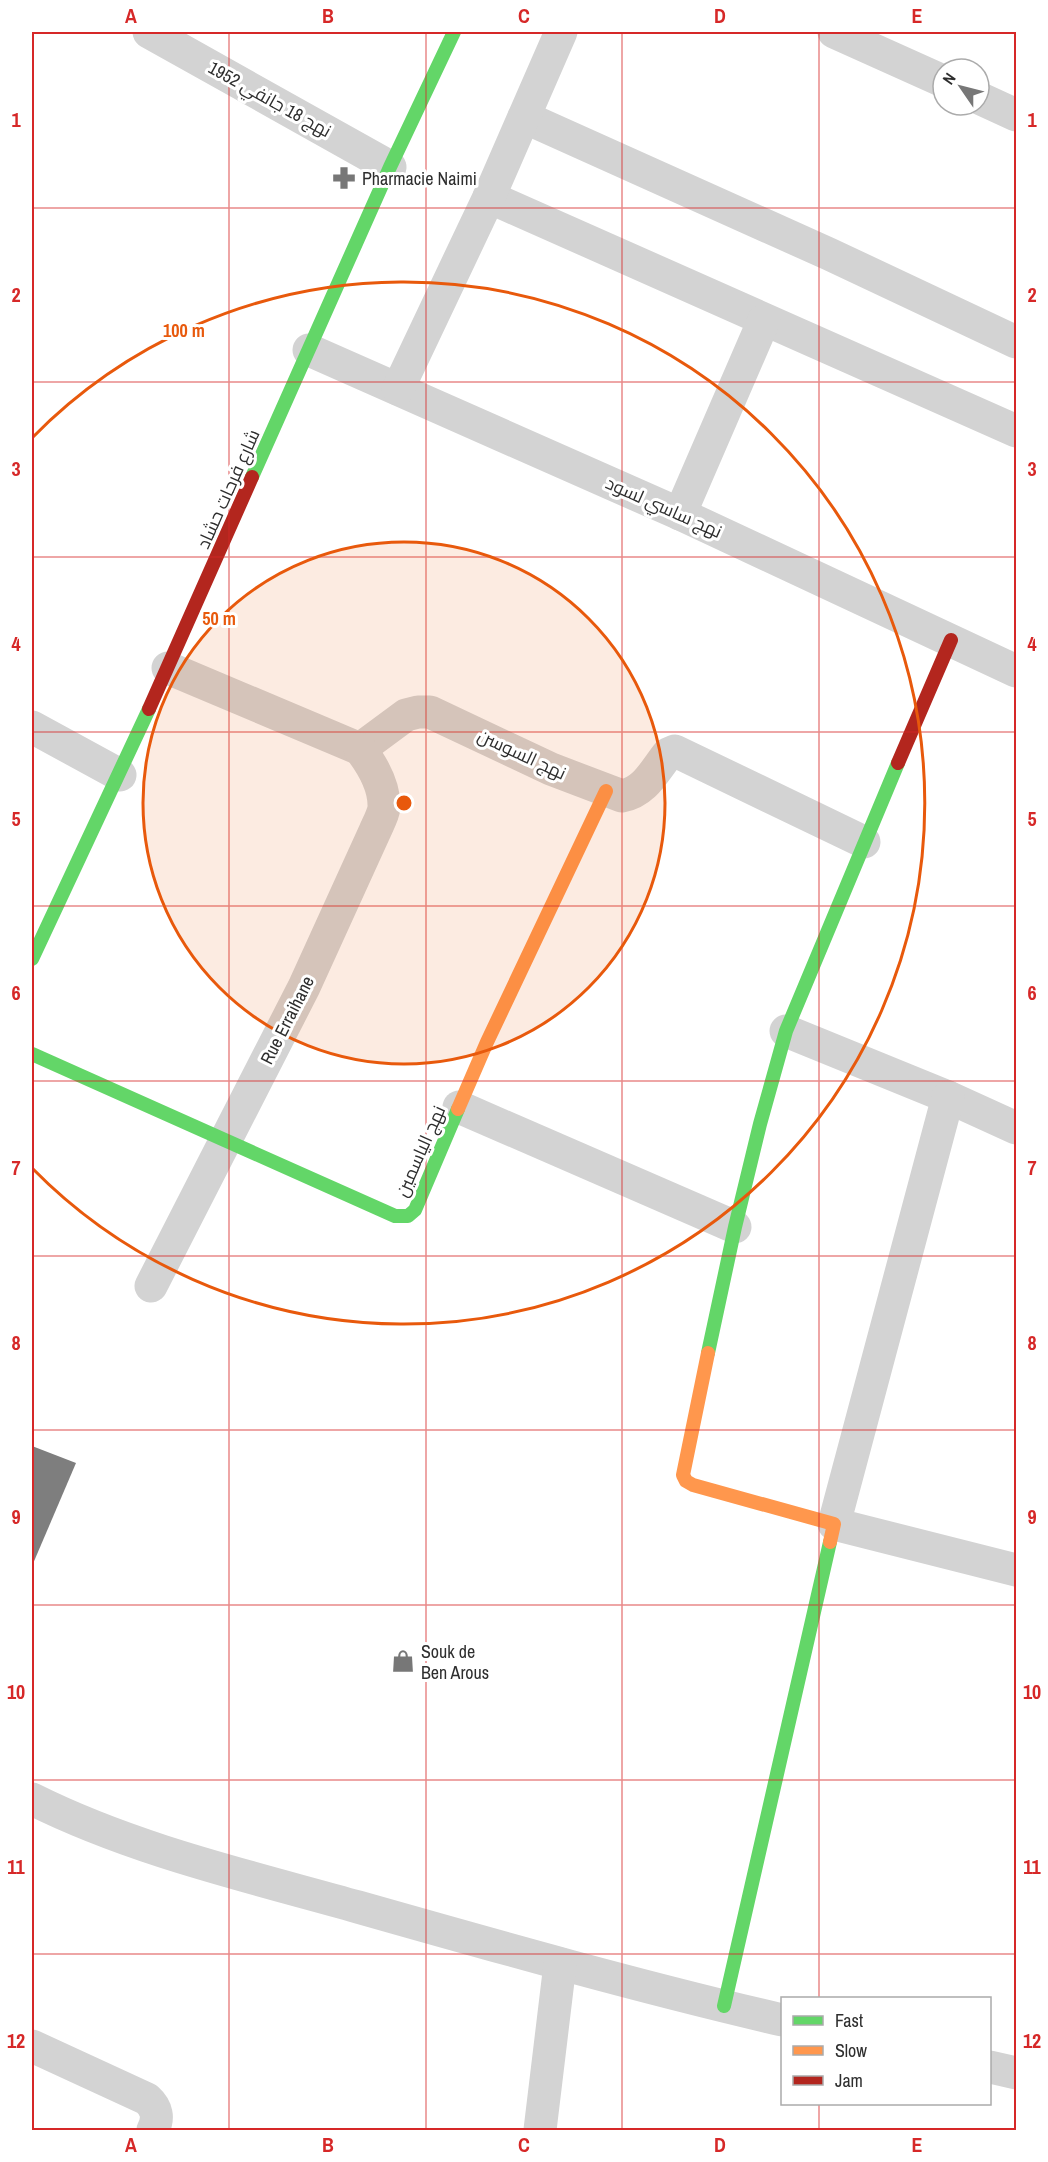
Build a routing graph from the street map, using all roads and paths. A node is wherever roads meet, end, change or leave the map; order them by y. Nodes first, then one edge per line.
1 (149, 32) edge
2 (454, 32) edge
3 (561, 32) edge
4 (834, 32) edge
5 (931, 76) edge
6 (991, 103) edge
7 (1017, 115) edge
8 (524, 117) junction
9 (390, 167) junction
10 (489, 197) junction
11 (764, 320) junction
12 (1017, 342) edge
13 (309, 350) junction
14 (398, 389) junction
15 (1017, 432) edge
16 (680, 514) junction
17 (951, 640) junction
18 (168, 668) junction
19 (1017, 671) edge
20 (32, 727) edge
21 (360, 750) junction
22 (120, 775) junction
23 (606, 791) junction
24 (864, 842) junction
25 (32, 959) edge
26 (786, 1031) junction
27 (32, 1054) edge
28 (948, 1097) junction
29 (459, 1107) junction
30 (1017, 1128) edge
31 (225, 1141) junction
32 (735, 1227) junction
33 (151, 1286) dead end
34 (834, 1524) junction
35 (1017, 1570) edge
36 (32, 1799) edge
37 (560, 1964) junction
38 (724, 2006) junction
39 (781, 2020) edge
40 (32, 2046) edge
41 (991, 2067) edge
42 (1017, 2073) edge
43 (161, 2128) edge
44 (540, 2130) edge

1 - 9 street, نهج 18 جانفي 1952
2 - 9 street, شارع فرحات حشاد
3 - 8 street
4 - 5 street
6 - 7 street
8 - 10 street
8 - 12 street
9 - 13 street, شارع فرحات حشاد
10 - 11 street
10 - 14 street
11 - 15 street
11 - 16 street
13 - 14 street, نهج ساسي لسود
13 - 18 street, شارع فرحات حشاد
14 - 16 street, نهج ساسي لسود
16 - 17 street, نهج ساسي لسود
17 - 19 street, نهج ساسي لسود
17 - 24 street
18 - 21 street
18 - 22 street, شارع فرحات حشاد
20 - 22 street
21 - 23 street, نهج السوسن
21 - 31 street, Rue Erraihane
22 - 25 street, شارع فرحات حشاد
23 - 24 street, نهج السوسن
23 - 29 street, نهج الياسمين
24 - 26 street
26 - 28 street
26 - 32 street
27 - 31 street, نهج الياسمين
28 - 30 street
28 - 34 street
29 - 31 street, نهج الياسمين
29 - 32 street
31 - 33 street, Rue Erraihane
32 - 34 street
34 - 35 street
34 - 38 street
36 - 37 street
37 - 38 street
37 - 44 street
38 - 39 street
40 - 43 street
41 - 42 street

